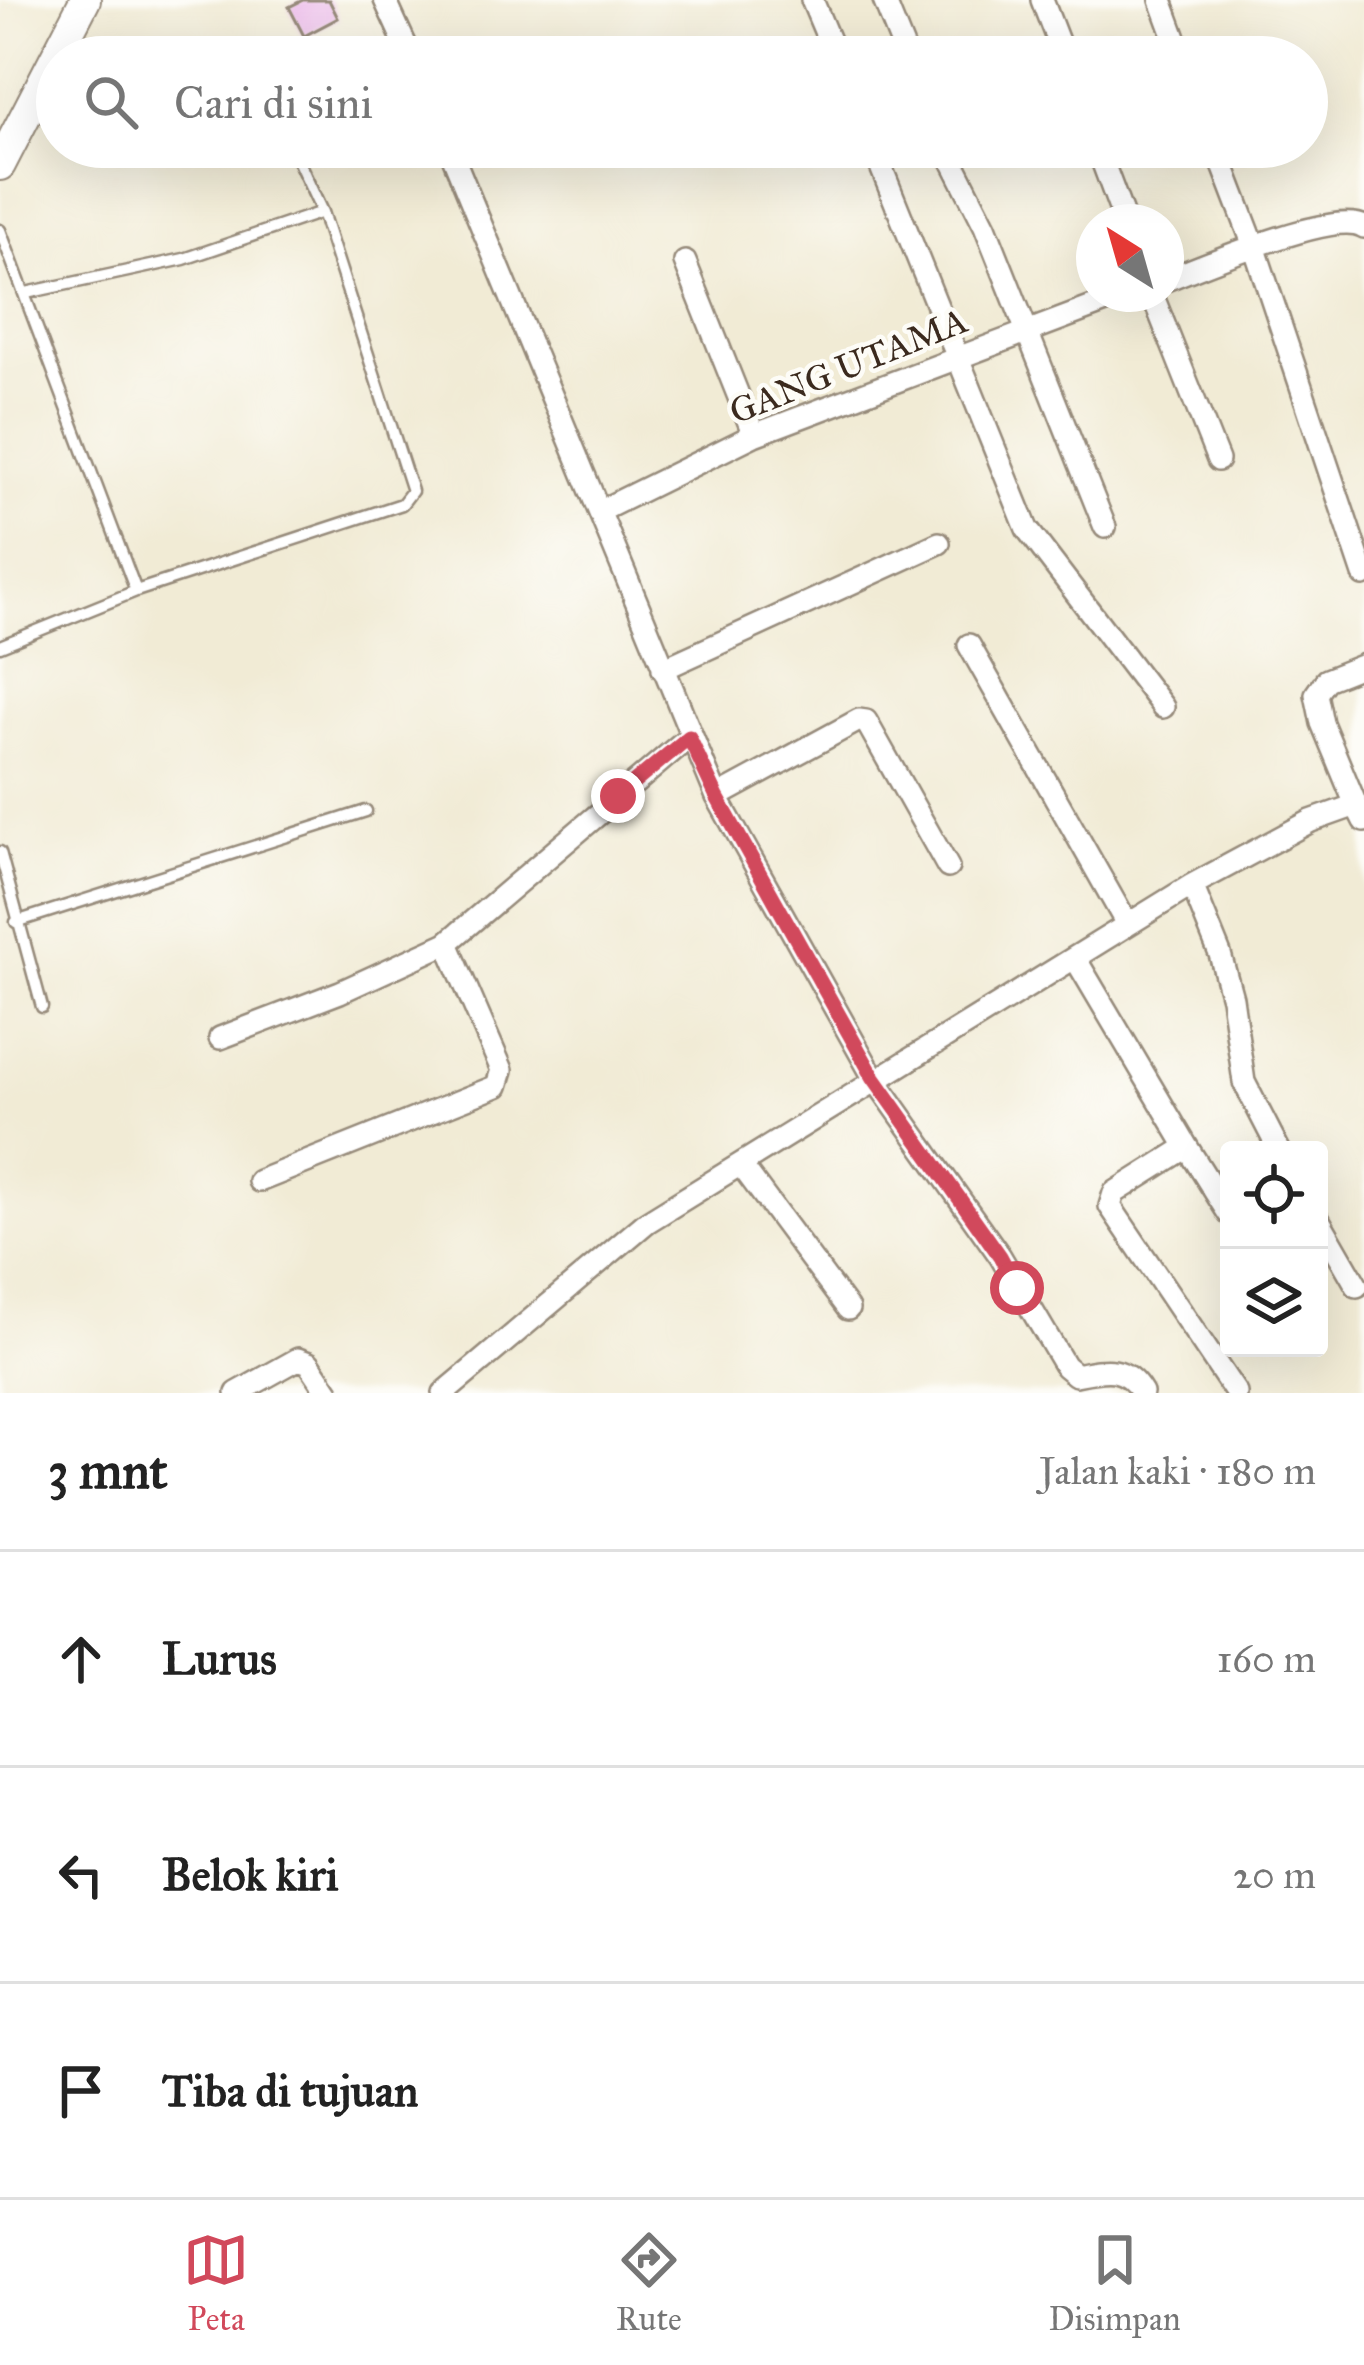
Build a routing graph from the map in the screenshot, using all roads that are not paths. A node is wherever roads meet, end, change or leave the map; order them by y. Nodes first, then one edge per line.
1 (85, 0) edge
2 (386, 0) edge
3 (812, 0) edge
4 (884, 0) edge
5 (1042, 0) edge
6 (1161, 0) edge
7 (66, 36) edge
8 (402, 36) edge
9 (827, 36) edge
10 (899, 36) edge
11 (1056, 36) edge
12 (1174, 36) edge
13 (36, 95) edge
14 (0, 165) edge
15 (302, 168) edge
16 (458, 168) edge
17 (882, 168) edge
18 (956, 168) edge
19 (1105, 168) edge
20 (1224, 168) edge
21 (1118, 204) edge
22 (322, 212) junction
23 (1361, 225) edge
24 (0, 230) edge
25 (1254, 246) junction
26 (685, 262) dead end
27 (1184, 273) edge
28 (26, 293) junction
29 (1078, 312) edge
30 (1159, 312) edge
31 (1029, 330) junction
32 (959, 355) junction
33 (754, 435) junction
34 (1218, 460) dead end
35 (600, 511) junction
36 (1106, 527) dead end
37 (939, 543) dead end
38 (1364, 575) edge
39 (136, 591) junction
40 (969, 645) dead end
41 (0, 646) edge
42 (1364, 665) edge
43 (663, 668) junction
44 (1163, 707) dead end
45 (689, 737) junction
46 (717, 797) junction
47 (366, 811) dead end
48 (1360, 813) edge
49 (0, 852) edge
50 (948, 867) dead end
51 (1192, 885) junction
52 (16, 922) junction
53 (1127, 924) junction
54 (447, 943) junction
55 (1076, 958) junction
56 (43, 1007) dead end
57 (220, 1038) dead end
58 (874, 1078) junction
59 (1274, 1141) edge
60 (1187, 1147) junction
61 (741, 1166) junction
62 (259, 1181) dead end
63 (1220, 1200) edge
64 (1328, 1236) edge
65 (1357, 1286) dead end
66 (848, 1309) dead end
67 (237, 1393) edge
68 (329, 1393) edge
69 (444, 1393) edge
70 (1142, 1393) edge
71 (1236, 1393) edge

1 - 7 main road
2 - 8 street
3 - 9 street
4 - 10 street
5 - 11 street
6 - 12 street
13 - 14 main road
15 - 22 lane
16 - 35 street
17 - 32 street
18 - 31 street
19 - 21 street
20 - 25 street
22 - 28 lane
22 - 39 lane
23 - 25 street
24 - 28 lane
25 - 27 street
25 - 38 street
26 - 33 street
28 - 39 lane
29 - 31 street, GANG UTAMA
30 - 34 street
31 - 32 street, GANG UTAMA
31 - 36 street
32 - 33 street, GANG UTAMA
32 - 44 street
33 - 35 street, GANG UTAMA
35 - 43 street
37 - 43 street
39 - 41 lane
40 - 53 street
42 - 48 street
43 - 45 street
45 - 46 street
45 - 54 street
46 - 50 street
46 - 58 street
47 - 52 lane
48 - 51 street
49 - 52 lane
51 - 53 street
51 - 59 street
52 - 56 lane
53 - 55 street
54 - 57 street
54 - 62 street
55 - 58 street
55 - 60 street
58 - 61 street
58 - 70 street
60 - 63 street
60 - 71 street
61 - 66 street
61 - 69 street
64 - 65 street
67 - 68 street

